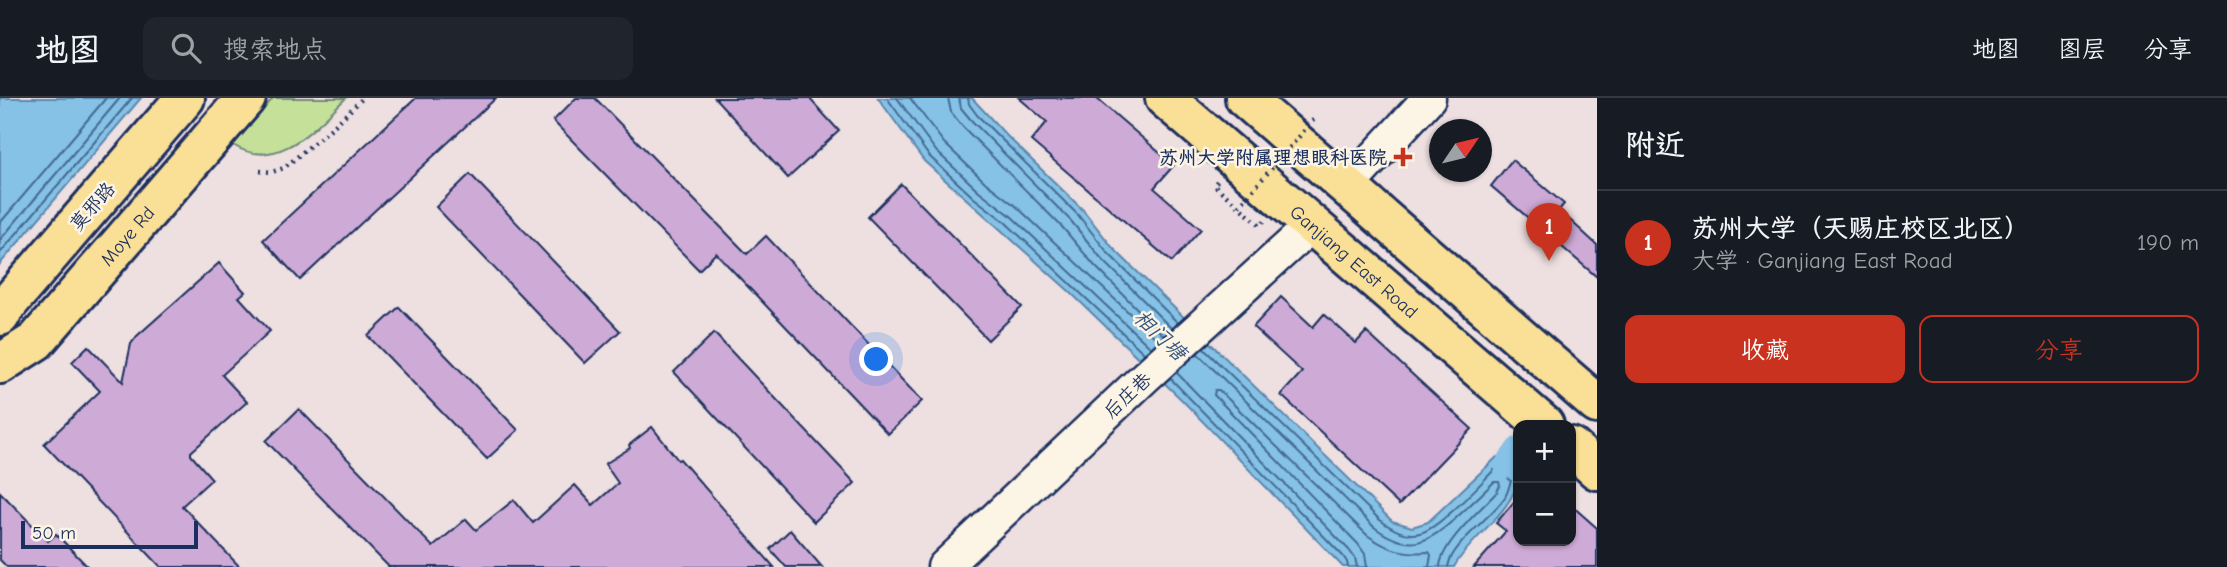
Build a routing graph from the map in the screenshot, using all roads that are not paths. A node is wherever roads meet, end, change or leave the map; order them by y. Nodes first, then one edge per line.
1 (185, 98) edge
2 (246, 98) edge
3 (1165, 98) edge
4 (1245, 98) edge
5 (1429, 98) edge
6 (1348, 187) junction
7 (1312, 225) junction
8 (0, 316) edge
9 (0, 364) edge
10 (1597, 404) edge
11 (1538, 420) edge
12 (1576, 451) edge
13 (1597, 470) edge
14 (944, 567) edge

1 - 8 main road, 莫邪路
2 - 9 main road, Moye Rd
3 - 7 main road, Ganjiang East Road
4 - 6 main road
5 - 6 street
6 - 10 main road
7 - 11 main road, Ganjiang East Road
7 - 14 street, 后庄巷
12 - 13 main road

